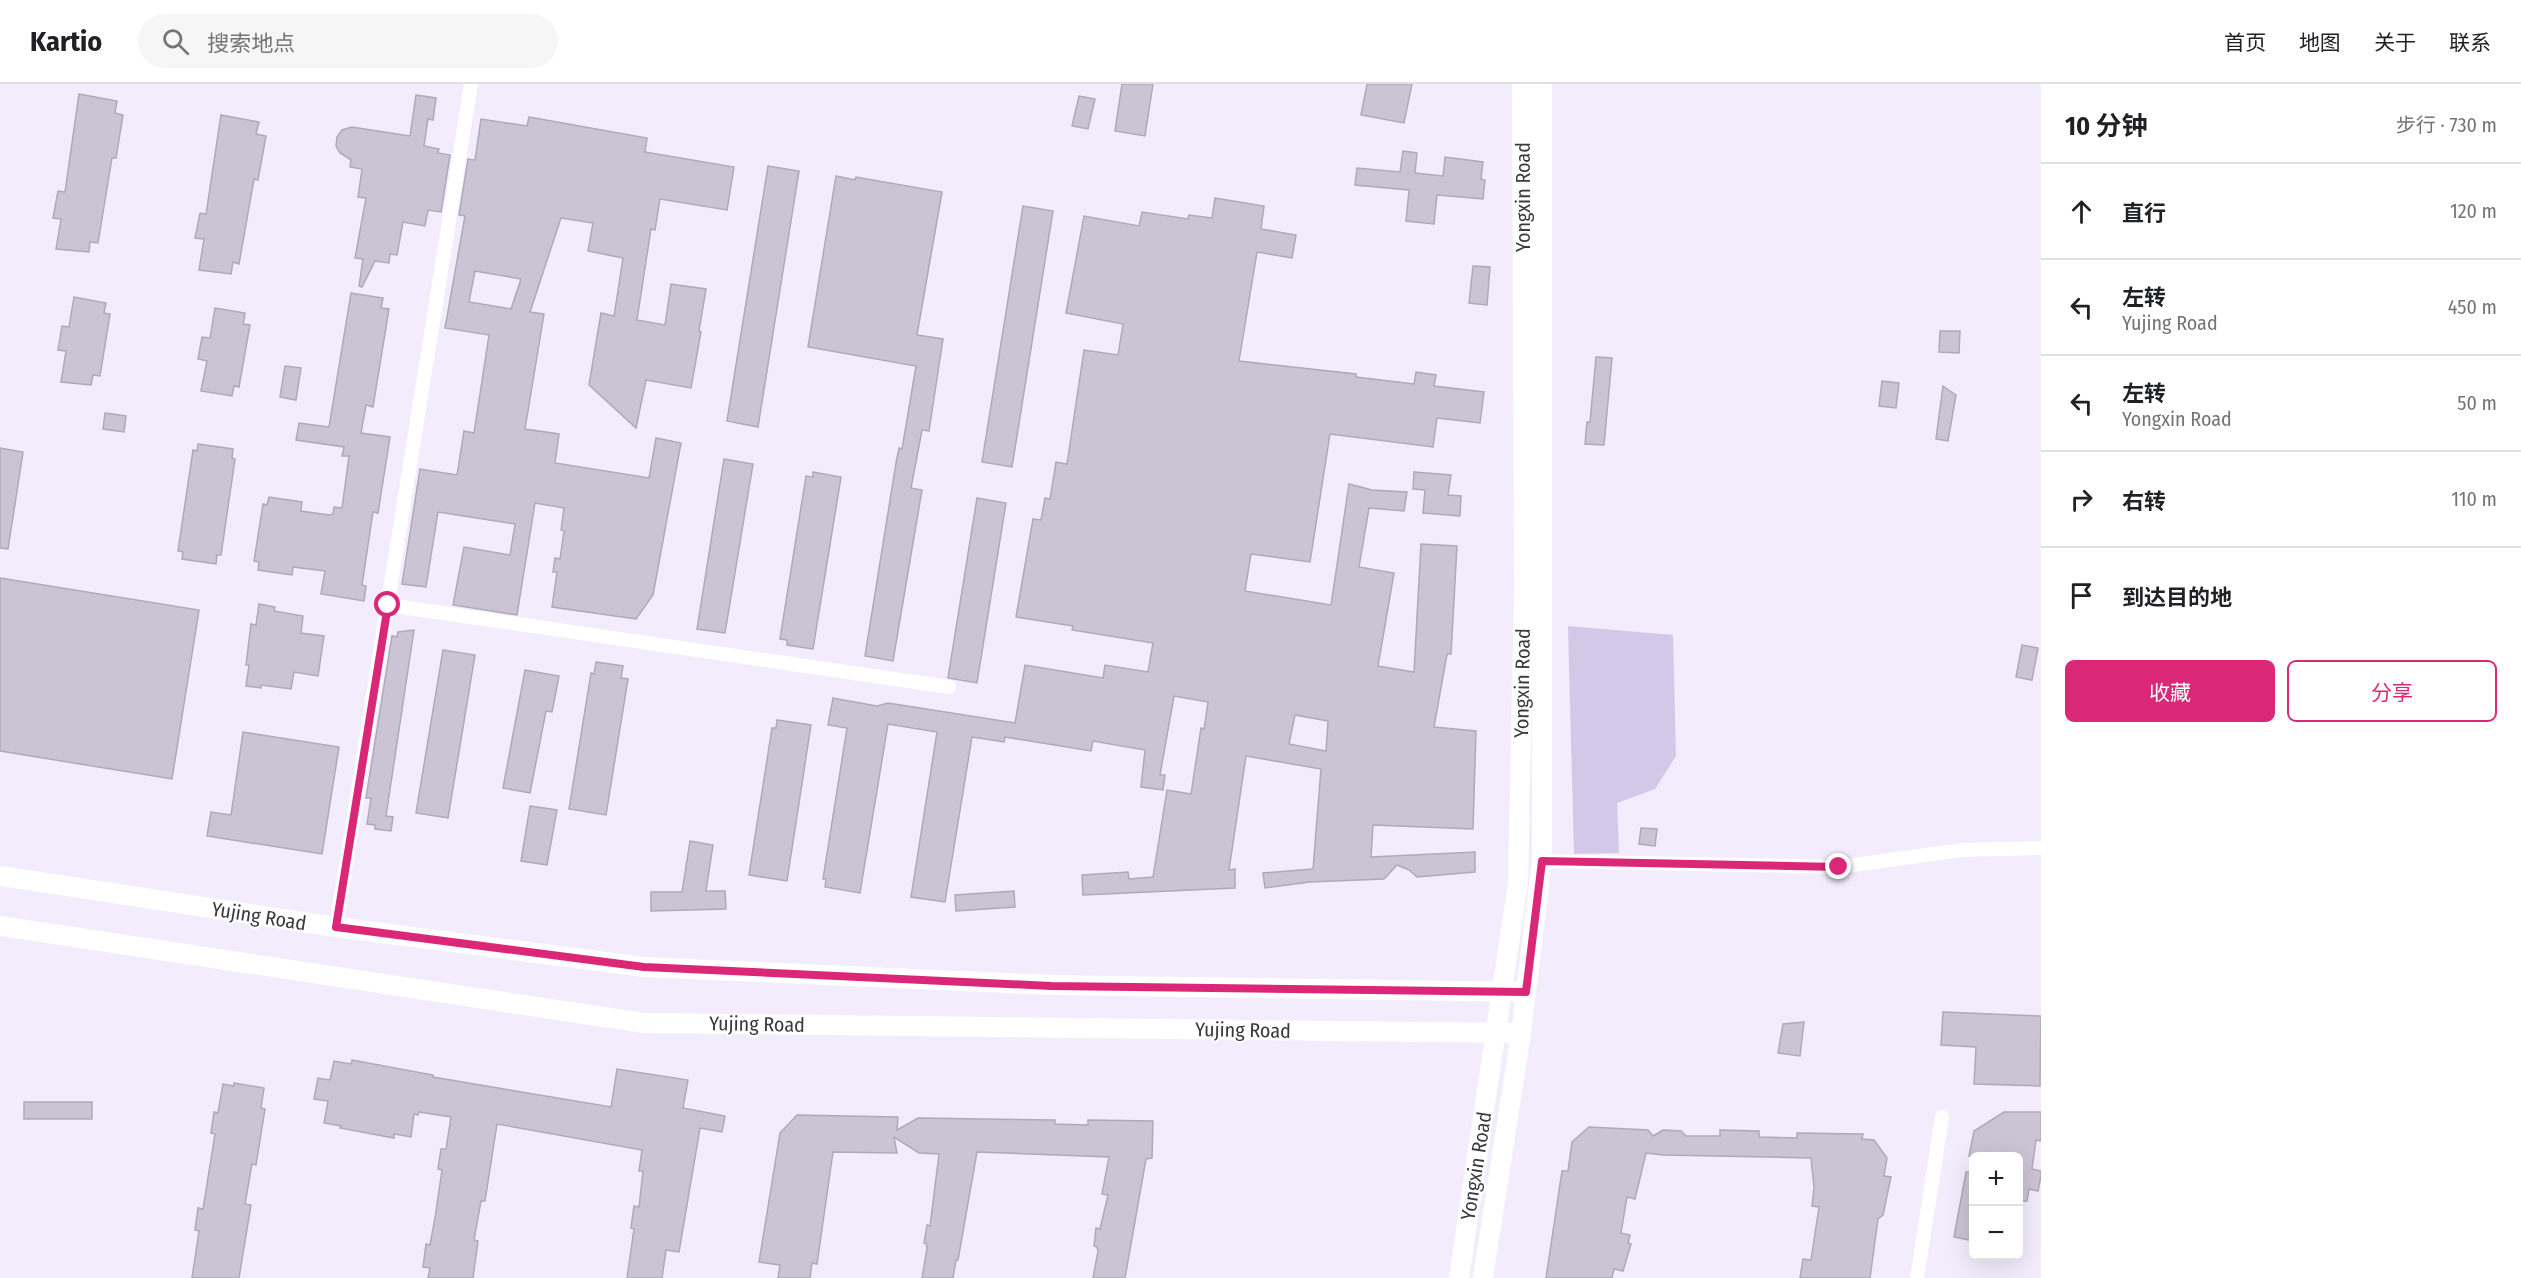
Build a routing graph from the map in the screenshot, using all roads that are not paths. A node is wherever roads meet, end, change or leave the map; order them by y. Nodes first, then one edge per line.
1 (471, 84) edge
2 (1522, 84) edge
3 (1542, 84) edge
4 (388, 605) junction
5 (949, 687) dead end
6 (2041, 848) edge
7 (1542, 861) junction
8 (0, 876) edge
9 (0, 926) edge
10 (336, 927) junction
11 (1502, 992) junction
12 (1526, 992) junction
13 (1496, 1033) junction
14 (1521, 1033) junction
15 (1942, 1117) dead end
16 (1459, 1278) edge
17 (1483, 1278) edge
18 (1917, 1278) edge

1 - 4 street
2 - 11 street, Yongxin Road
3 - 7 street, Yongxin Road
4 - 5 street
4 - 10 street
6 - 7 street
7 - 12 street, Yongxin Road
8 - 10 street, Yujing Road
9 - 13 street, Yujing Road
10 - 11 street, Yujing Road
11 - 12 street, Yujing Road
11 - 13 street, Yongxin Road
12 - 14 street, Yongxin Road
13 - 14 street, Yujing Road
13 - 16 street, Yongxin Road
14 - 17 street, Yongxin Road
15 - 18 street

